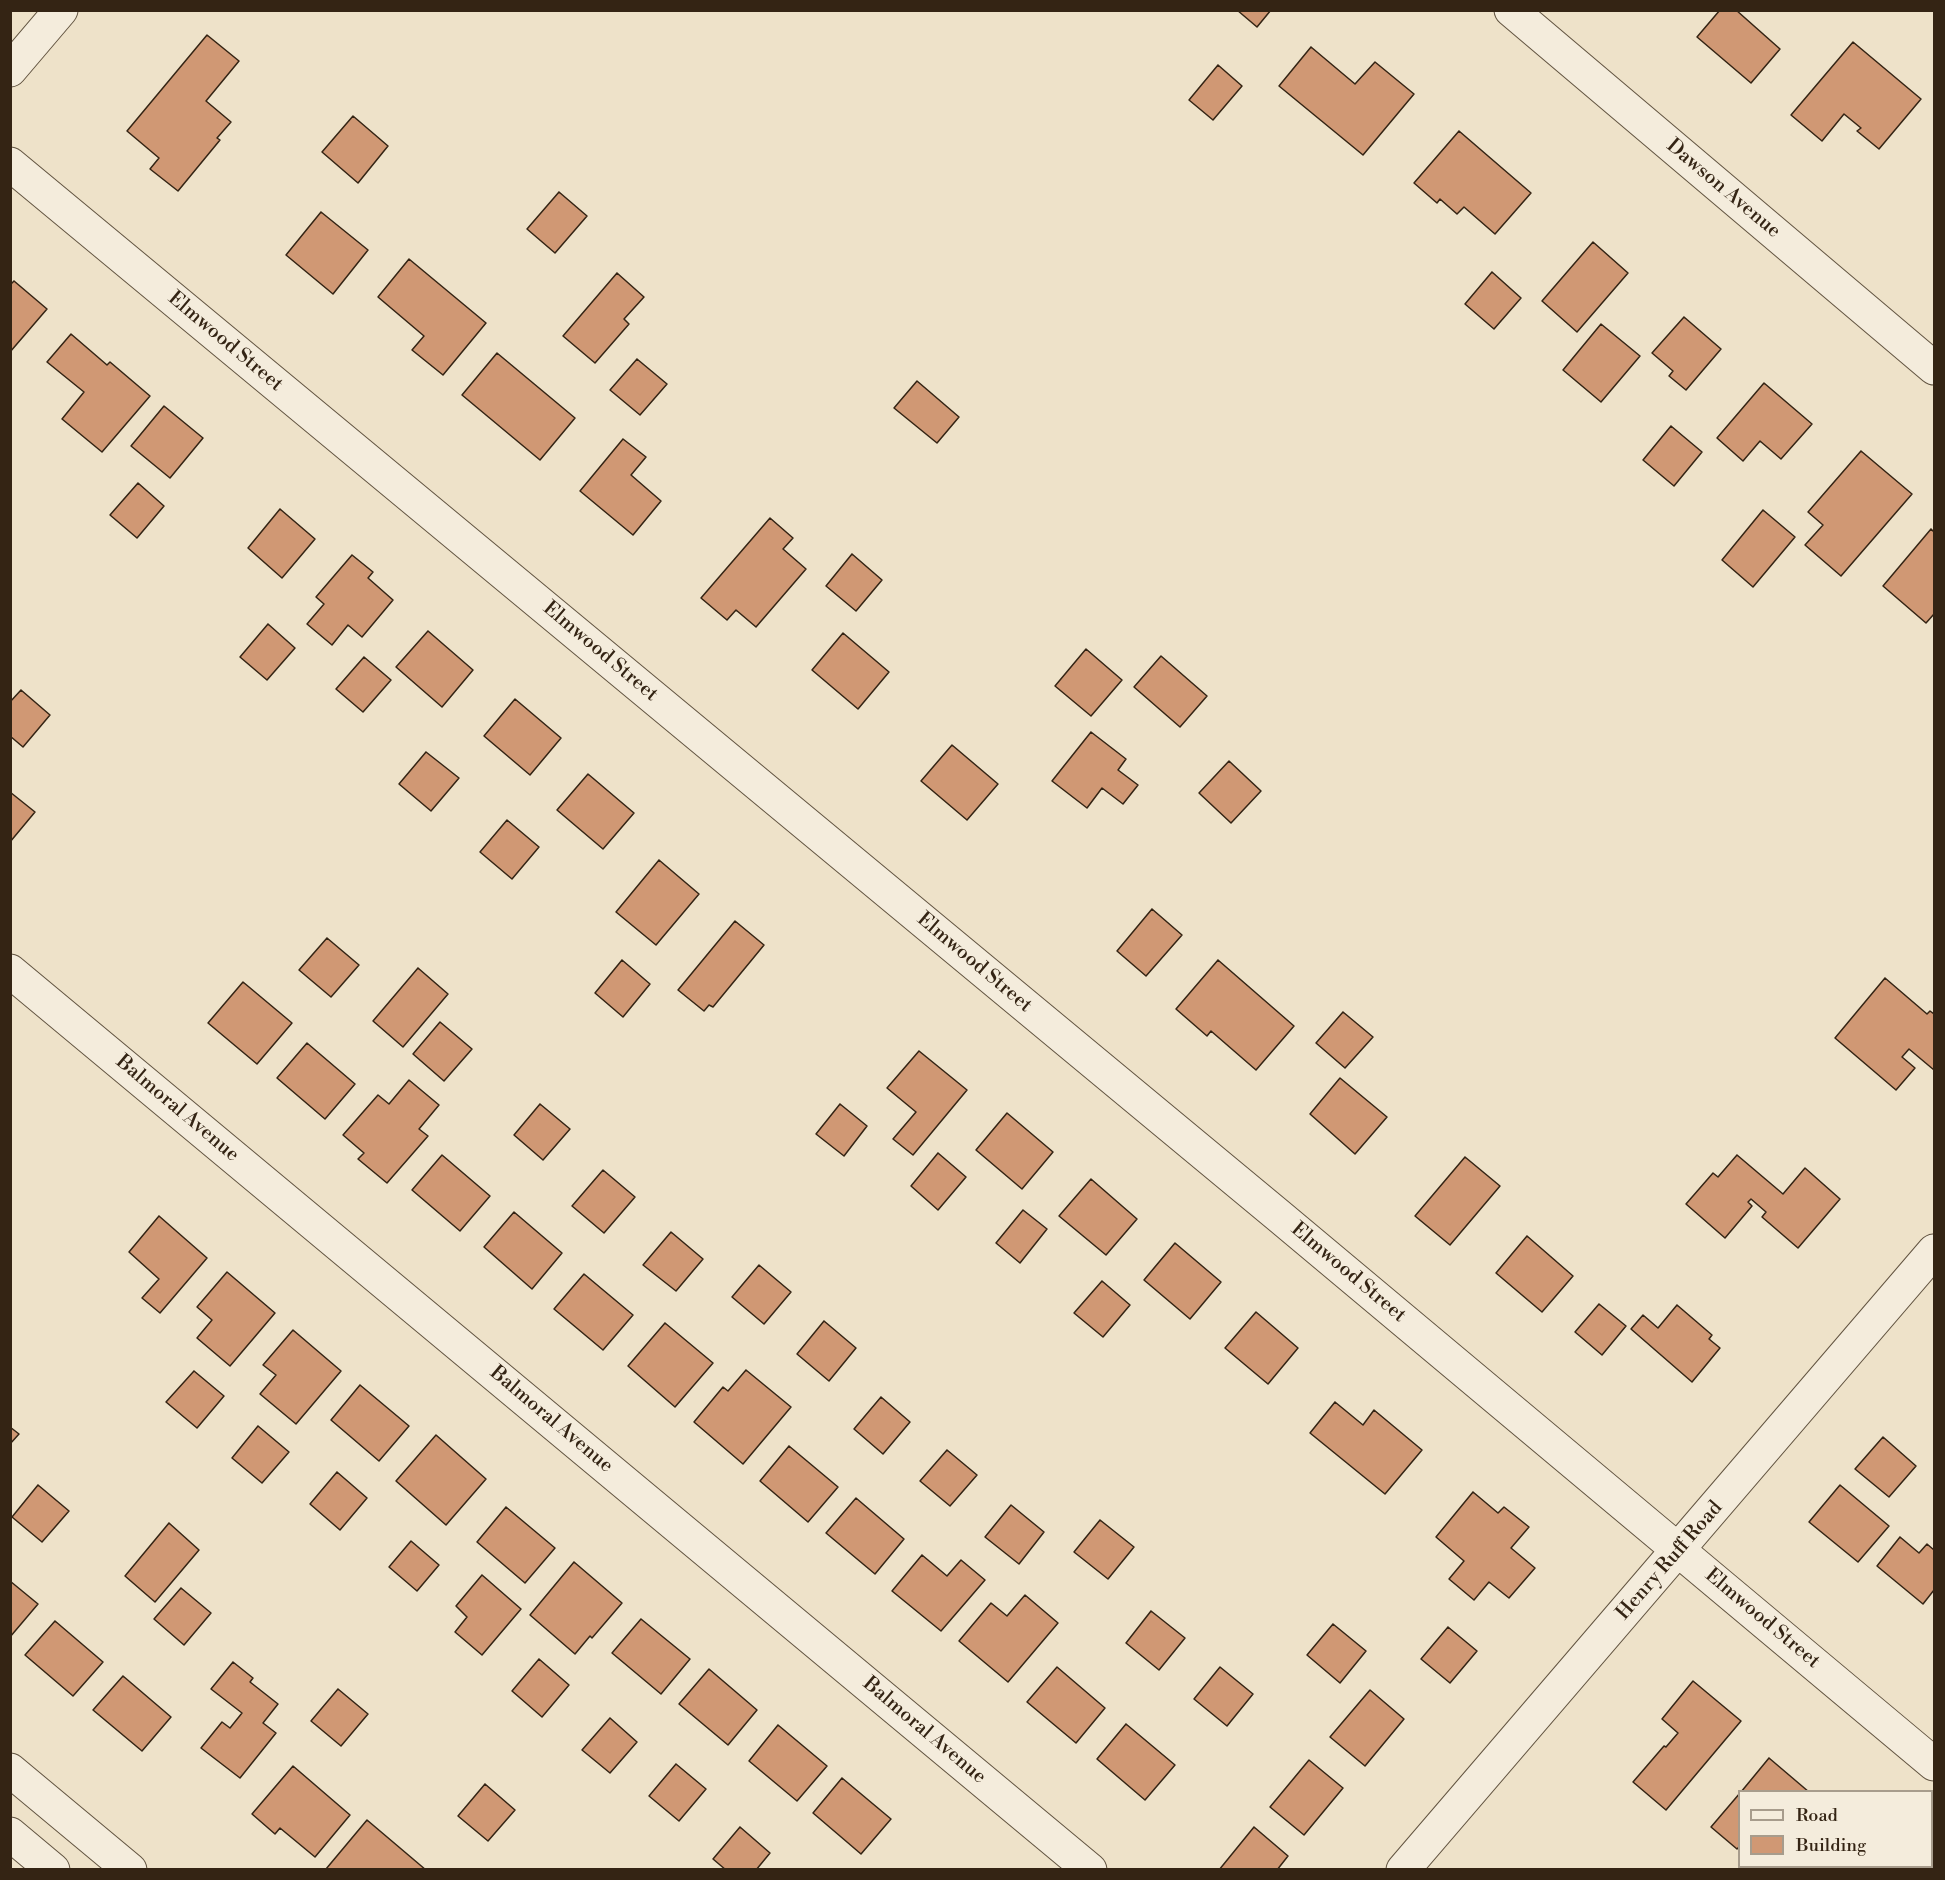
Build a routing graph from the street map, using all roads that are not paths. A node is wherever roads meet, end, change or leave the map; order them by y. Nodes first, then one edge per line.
1 (61, 10) edge
2 (1511, 10) edge
3 (10, 70) edge
4 (10, 164) edge
5 (1935, 368) edge
6 (10, 971) edge
7 (1935, 1251) edge
8 (1680, 1549) junction
9 (1935, 1764) edge
10 (10, 1770) edge
11 (10, 1834) edge
12 (52, 1869) edge
13 (130, 1869) edge
14 (1090, 1869) edge
15 (1403, 1869) edge

1 - 3 street
2 - 5 street, Dawson Avenue
4 - 8 street, Elmwood Street
6 - 14 street, Balmoral Avenue
7 - 8 street, Henry Ruff Road
8 - 9 street, Elmwood Street
8 - 15 street, Henry Ruff Road
10 - 13 street
11 - 12 street

